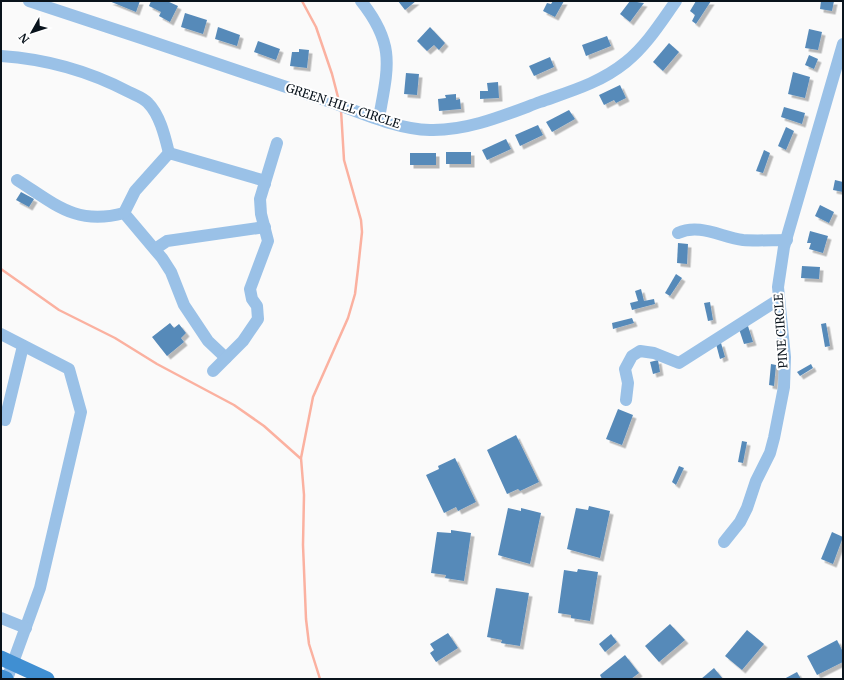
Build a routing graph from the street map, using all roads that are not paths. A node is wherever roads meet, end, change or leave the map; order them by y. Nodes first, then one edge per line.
1 (29, 1) edge
2 (361, 1) edge
3 (676, 1) edge
4 (843, 44) edge
5 (1, 56) edge
6 (379, 118) junction
7 (277, 143) dead end
8 (169, 153) junction
9 (17, 180) dead end
10 (266, 184) junction
11 (124, 213) junction
12 (265, 227) junction
13 (678, 233) dead end
14 (787, 240) junction
15 (155, 249) junction
16 (778, 300) junction
17 (1, 334) edge
18 (23, 346) junction
19 (226, 358) junction
20 (213, 372) dead end
21 (626, 400) dead end
22 (1, 419) edge
23 (724, 542) dead end
24 (1, 618) edge
25 (26, 628) junction
26 (7, 661) edge
27 (1, 677) edge
28 (6, 679) edge
29 (47, 679) edge

1 - 6 street, GREEN HILL CIRCLE
2 - 6 street
3 - 6 street, GREEN HILL CIRCLE
4 - 14 street, PINE CIRCLE
5 - 8 street
7 - 10 street
8 - 10 street
8 - 11 street
9 - 11 street
10 - 12 street
11 - 15 street
12 - 15 street
12 - 19 street
13 - 14 street
14 - 16 street, PINE CIRCLE
15 - 19 street
16 - 21 street
16 - 23 street, PINE CIRCLE
17 - 18 street
18 - 22 street
18 - 25 street
19 - 20 street
24 - 25 street
25 - 26 street
26 - 28 street
26 - 29 main road
27 - 28 main road

